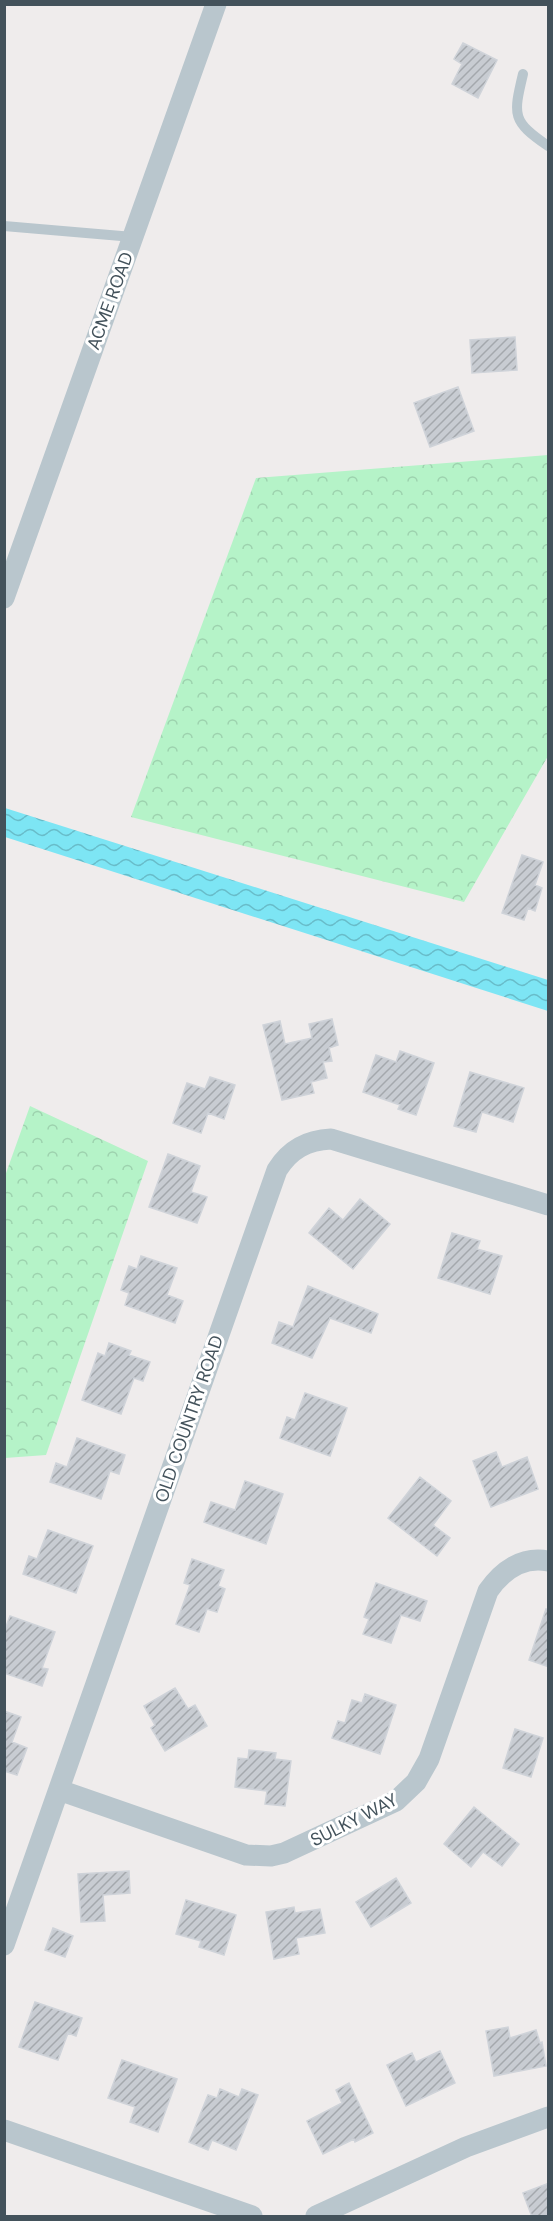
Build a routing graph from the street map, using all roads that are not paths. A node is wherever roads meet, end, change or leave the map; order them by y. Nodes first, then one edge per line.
1 (216, 4) edge
2 (523, 74) dead end
3 (549, 146) edge
4 (4, 226) edge
5 (134, 237) junction
6 (4, 598) edge
7 (549, 1205) edge
8 (549, 1561) edge
9 (59, 1790) junction
10 (4, 1945) edge
11 (549, 2117) edge
12 (4, 2130) edge
13 (252, 2217) edge
14 (316, 2217) edge

1 - 5 street, ACME ROAD
2 - 3 lane
4 - 5 lane
5 - 6 street, ACME ROAD
7 - 9 street, OLD COUNTRY ROAD
8 - 9 street, SULKY WAY
9 - 10 street, OLD COUNTRY ROAD
11 - 14 street
12 - 13 street

